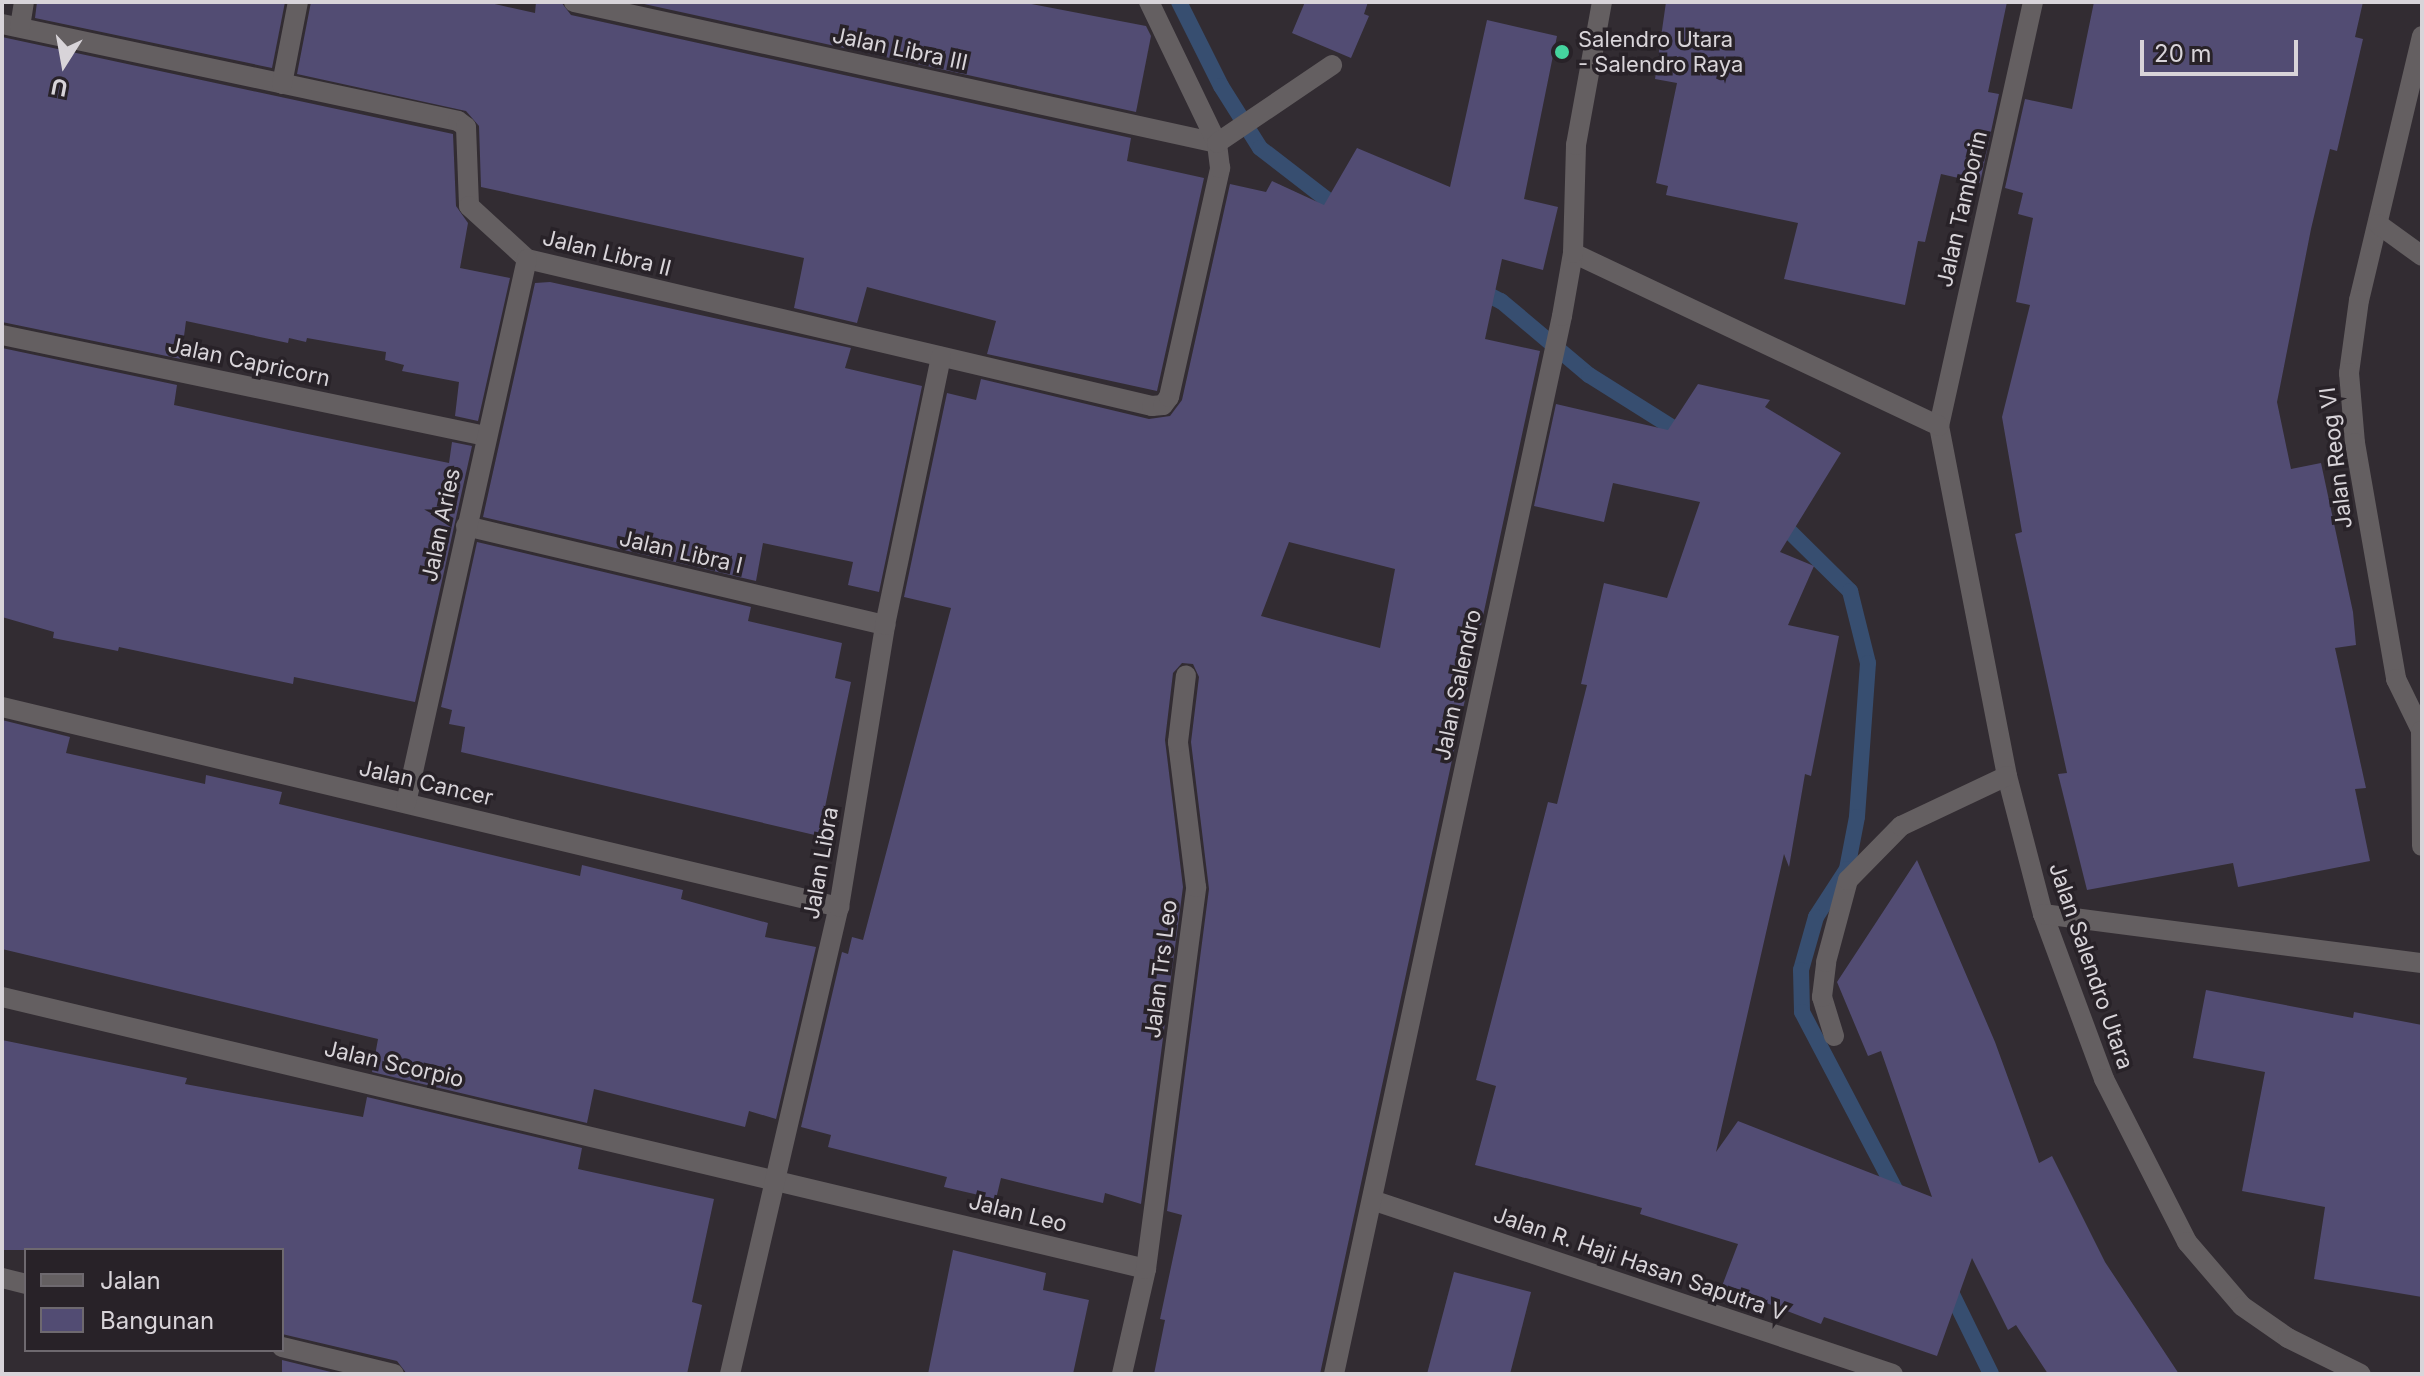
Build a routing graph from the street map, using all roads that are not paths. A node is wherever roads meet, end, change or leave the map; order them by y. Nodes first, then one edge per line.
1 (24, 2) edge
2 (298, 2) edge
3 (574, 2) edge
4 (1149, 2) edge
5 (1602, 2) edge
6 (2033, 2) edge
7 (11, 26) edge
8 (2422, 36) edge
9 (1332, 65) dead end
10 (282, 84) junction
11 (1217, 143) junction
12 (2378, 224) junction
13 (1573, 253) junction
14 (2422, 256) edge
15 (527, 259) junction
16 (2, 335) edge
17 (941, 357) junction
18 (1939, 426) junction
19 (486, 436) junction
20 (466, 526) junction
21 (885, 625) junction
22 (1186, 675) dead end
23 (2, 707) edge
24 (2421, 732) edge
25 (2007, 776) junction
26 (406, 803) junction
27 (2422, 846) edge
28 (839, 907) junction
29 (2043, 914) junction
30 (2422, 963) edge
31 (2, 997) edge
32 (1834, 1036) dead end
33 (775, 1177) junction
34 (1372, 1200) junction
35 (1146, 1269) junction
36 (2, 1278) edge
37 (24, 1284) edge
38 (284, 1347) edge
39 (394, 1374) edge
40 (730, 1374) edge
41 (1122, 1374) edge
42 (1334, 1374) edge
43 (1893, 1374) edge
44 (2361, 1374) edge

1 - 7 street
2 - 10 street
3 - 11 street, Jalan Libra III
4 - 11 street
5 - 13 street, Jalan Salendro
6 - 18 street, Jalan Tamborin
7 - 10 street, Jalan Libra II
8 - 12 street, Jalan Reog VI
9 - 11 street
10 - 15 street, Jalan Libra II
11 - 17 street, Jalan Libra II
12 - 14 street
12 - 24 street, Jalan Reog VI
13 - 18 street
13 - 34 street, Jalan Salendro
15 - 17 street, Jalan Libra II
15 - 19 street, Jalan Aries
16 - 19 street, Jalan Capricorn
17 - 21 street, Jalan Libra
18 - 25 street, Jalan Salendro Utara
19 - 20 street, Jalan Aries
20 - 21 street, Jalan Libra I
20 - 26 street, Jalan Aries
21 - 28 street, Jalan Libra
22 - 35 street, Jalan Trs Leo
23 - 26 street, Jalan Cancer
24 - 27 street, Jalan Reog VI
25 - 29 street, Jalan Salendro Utara
25 - 32 street
26 - 28 street, Jalan Cancer
28 - 33 street, Jalan Libra
29 - 30 street
29 - 44 street, Jalan Salendro Utara
31 - 33 street, Jalan Scorpio
33 - 35 street, Jalan Leo
33 - 40 street, Jalan Libra
34 - 42 street, Jalan Salendro
34 - 43 street, Jalan R. Haji Hasan Saputra V
35 - 41 street
36 - 37 street
38 - 39 street

